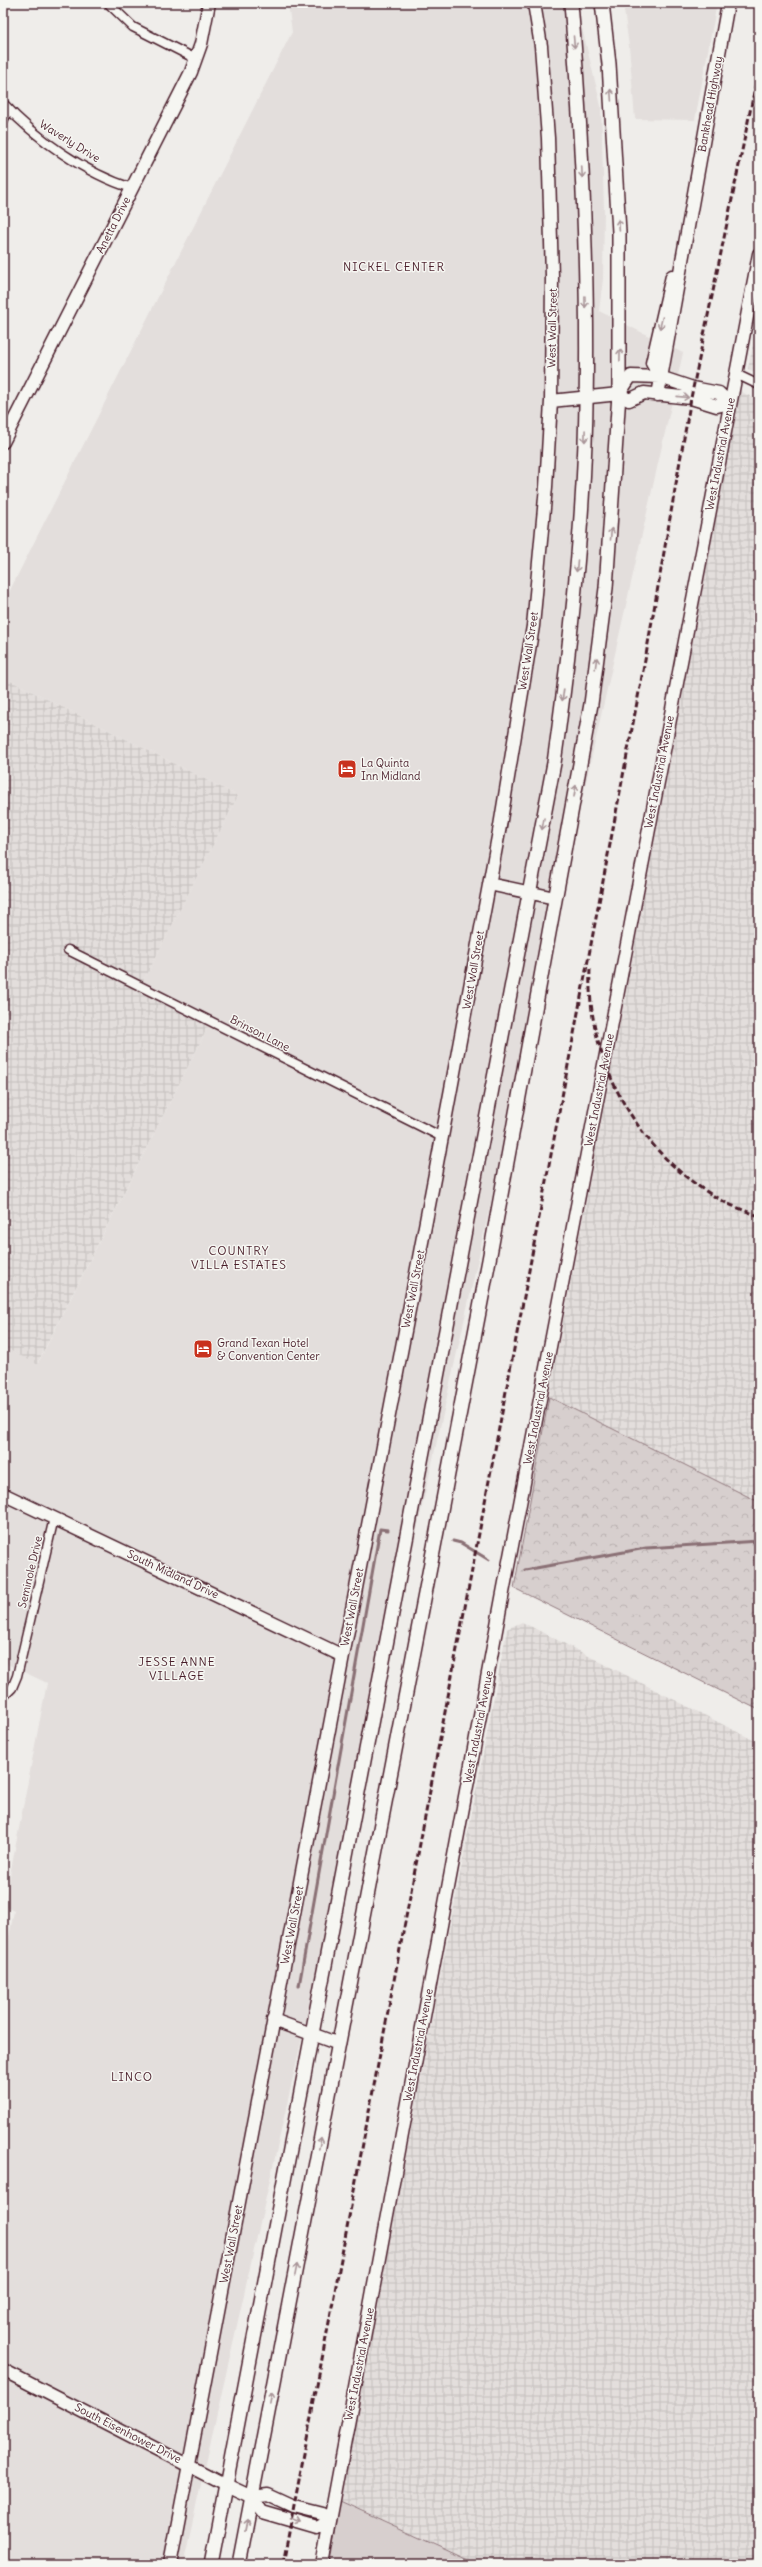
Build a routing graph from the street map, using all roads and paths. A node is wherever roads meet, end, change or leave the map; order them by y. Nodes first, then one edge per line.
1 (108, 3) edge
2 (209, 3) edge
3 (534, 3) edge
4 (571, 3) edge
5 (602, 3) edge
6 (728, 3) edge
7 (196, 59) junction
8 (3, 103) edge
9 (9, 109) junction
10 (3, 121) edge
11 (132, 188) junction
12 (759, 254) edge
13 (736, 374) junction
14 (660, 377) junction
15 (759, 385) edge
16 (619, 394) junction
17 (658, 395) junction
18 (586, 397) junction
19 (551, 401) junction
20 (729, 403) junction
21 (3, 442) edge
22 (488, 884) junction
23 (531, 893) junction
24 (555, 898) junction
25 (68, 950) dead end
26 (442, 1136) junction
27 (3, 1494) edge
28 (54, 1518) junction
29 (343, 1656) junction
30 (3, 1697) edge
31 (273, 2020) junction
32 (312, 2035) junction
33 (339, 2044) junction
34 (3, 2370) edge
35 (188, 2464) junction
36 (226, 2485) junction
37 (252, 2497) junction
38 (330, 2521) junction
39 (170, 2564) edge
40 (211, 2564) edge
41 (239, 2564) edge
42 (322, 2564) edge

1 - 7 street
2 - 7 street, Anetta Drive
3 - 19 street, West Wall Street
4 -> 18 main road
16 -> 5 main road
6 - 14 street, Bankhead Highway
7 - 11 street, Anetta Drive
8 - 9 street, Waverly Drive
9 - 10 street
9 - 11 street, Waverly Drive
11 - 21 street, Anetta Drive
12 - 13 street, West Industrial Avenue
13 - 15 street
13 - 20 street, West Industrial Avenue
14 - 16 street
14 - 17 street, Bankhead Highway
14 - 20 street
16 - 17 street
16 - 18 street
24 -> 16 main road
17 -> 20 street
18 - 19 street
18 -> 23 main road
19 - 22 street, West Wall Street
20 - 38 street, West Industrial Avenue
22 - 23 street
22 - 26 street, West Wall Street
23 - 24 street
23 - 32 main road
24 - 33 main road
25 - 26 street, Brinson Lane
26 - 29 street, West Wall Street
27 - 28 street, South Midland Drive
28 - 29 street, South Midland Drive
28 - 30 street, Seminole Drive
29 - 31 street, West Wall Street
31 - 32 street
31 - 35 street, West Wall Street
32 - 33 street
32 - 36 main road
37 -> 33 main road
34 - 35 street, South Eisenhower Drive
35 - 36 street, South Eisenhower Drive
35 - 39 street, West Wall Street
36 - 37 street, South Eisenhower Drive
36 - 40 main road
37 - 38 street, South Eisenhower Drive
37 -> 38 street, South Eisenhower Drive
41 -> 37 main road
38 - 42 street, West Industrial Avenue

